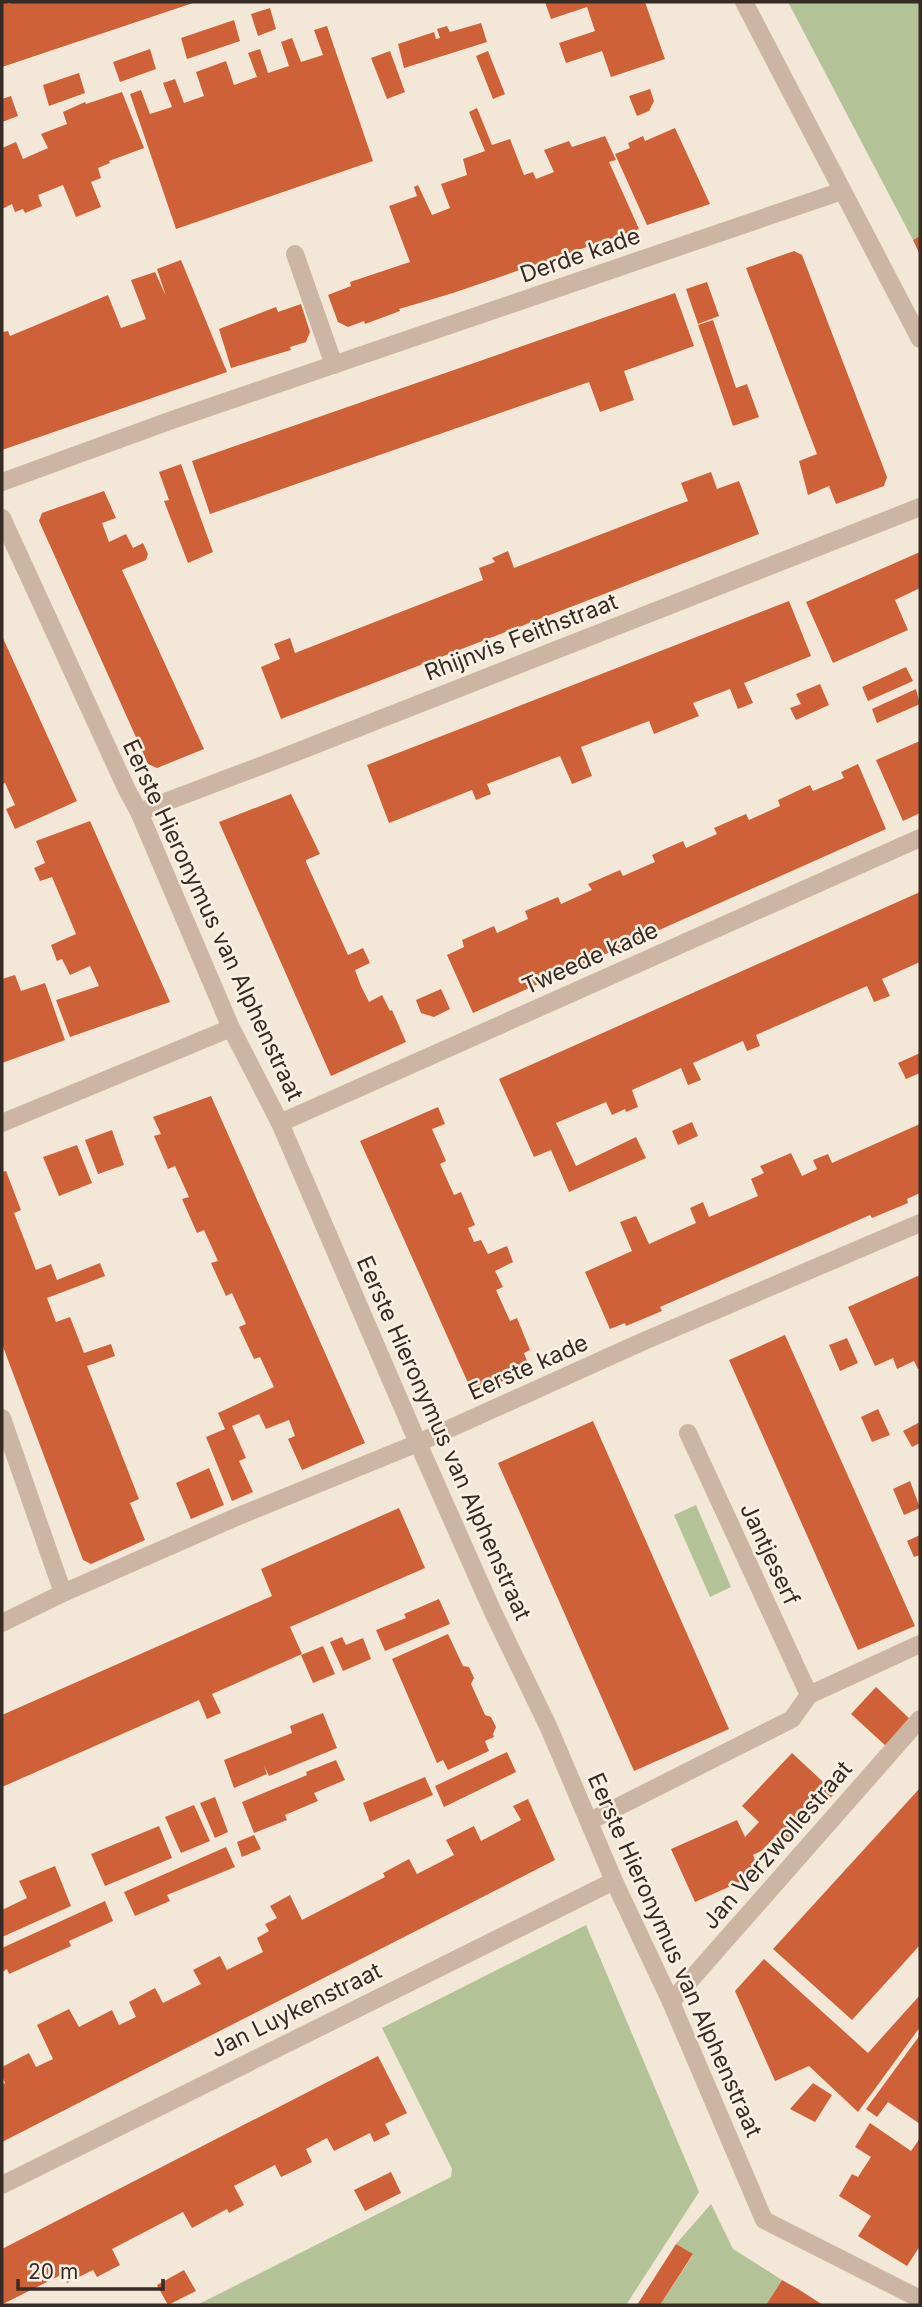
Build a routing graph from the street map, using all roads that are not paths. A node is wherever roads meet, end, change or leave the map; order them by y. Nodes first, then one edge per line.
1 (744, 2) edge
2 (842, 191) junction
3 (295, 254) dead end
4 (920, 339) edge
5 (334, 365) junction
6 (2, 482) edge
7 (920, 506) edge
8 (2, 518) edge
9 (139, 811) junction
10 (920, 838) edge
11 (231, 1028) junction
12 (2, 1123) edge
13 (280, 1123) junction
14 (920, 1223) edge
15 (2, 1418) edge
16 (688, 1433) dead end
17 (418, 1443) junction
18 (63, 1593) junction
19 (2, 1623) edge
20 (920, 1644) edge
21 (809, 1695) junction
22 (920, 1719) edge
23 (590, 1821) junction
24 (614, 1881) junction
25 (671, 2002) junction
26 (2, 2185) edge
27 (920, 2299) edge

1 - 2 street
2 - 4 street
2 - 5 street, Derde kade
3 - 5 street
5 - 6 street, Derde kade
7 - 9 street, Rhijnvis Feithstraat
8 - 9 street, Eerste Hieronymus van Alphenstraat
9 - 11 street, Eerste Hieronymus van Alphenstraat
10 - 13 street, Tweede kade
11 - 12 street
11 - 13 street, Eerste Hieronymus van Alphenstraat
13 - 17 street, Eerste Hieronymus van Alphenstraat
14 - 17 street, Eerste kade
15 - 18 street
16 - 21 street, Jantjeserf
17 - 18 street, Eerste kade
17 - 23 street, Eerste Hieronymus van Alphenstraat
18 - 19 street, Eerste kade
20 - 21 street
21 - 23 street
22 - 25 street, Jan Verzwollestraat
23 - 24 street, Eerste Hieronymus van Alphenstraat
24 - 25 street, Eerste Hieronymus van Alphenstraat
24 - 26 street, Jan Luykenstraat
25 - 27 street, Eerste Hieronymus van Alphenstraat

